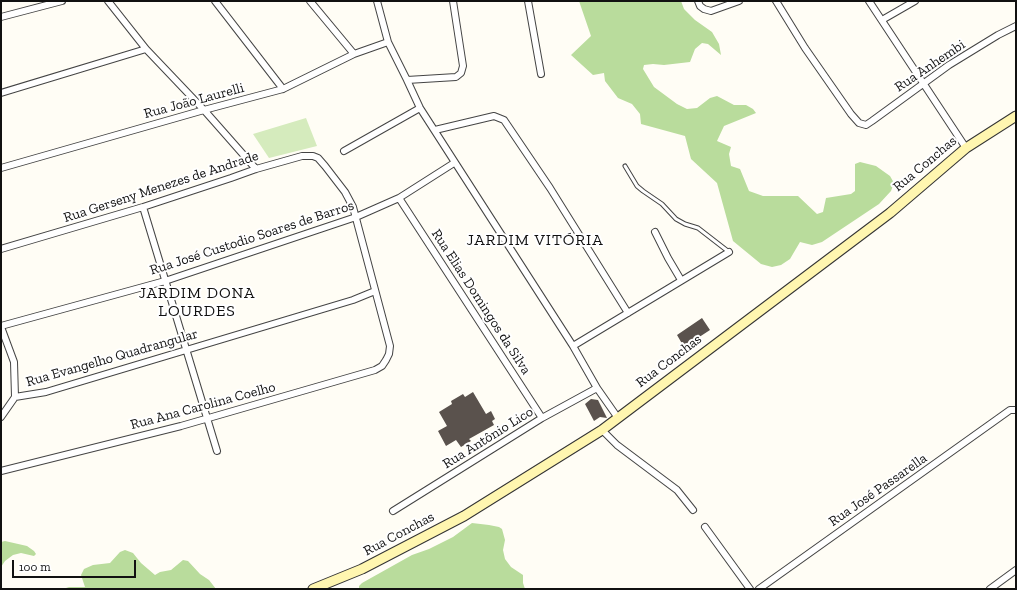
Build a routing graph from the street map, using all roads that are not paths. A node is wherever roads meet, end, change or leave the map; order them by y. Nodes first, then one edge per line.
1 (62, 1) edge
2 (108, 1) edge
3 (215, 1) edge
4 (310, 1) edge
5 (377, 1) edge
6 (453, 1) edge
7 (528, 1) edge
8 (698, 1) edge
9 (739, 1) edge
10 (776, 1) edge
11 (869, 1) edge
12 (914, 1) edge
13 (1, 17) edge
14 (882, 20) junction
15 (1016, 26) edge
16 (388, 42) junction
17 (146, 49) junction
18 (354, 54) junction
19 (541, 74) dead end
20 (407, 80) junction
21 (923, 83) junction
22 (283, 89) junction
23 (1, 93) edge
24 (420, 108) junction
25 (204, 110) junction
26 (1016, 116) edge
27 (435, 130) junction
28 (966, 148) junction
29 (344, 151) dead end
30 (454, 163) junction
31 (625, 166) dead end
32 (1, 168) edge
33 (256, 169) junction
34 (399, 198) junction
35 (143, 207) junction
36 (356, 217) junction
37 (655, 232) dead end
38 (1, 250) edge
39 (729, 252) joint
40 (165, 280) junction
41 (681, 280) junction
42 (375, 291) junction
43 (628, 313) junction
44 (1, 326) edge
45 (573, 346) junction
46 (187, 350) junction
47 (597, 388) junction
48 (15, 397) junction
49 (1013, 410) edge
50 (1, 417) edge
51 (207, 418) junction
52 (542, 418) junction
53 (618, 418) junction
54 (602, 430) junction
55 (217, 451) dead end
56 (1, 471) edge
57 (693, 510) dead end
58 (393, 511) dead end
59 (705, 527) dead end
60 (1016, 570) edge
61 (314, 589) edge
62 (750, 589) edge
63 (759, 589) edge
64 (990, 589) edge

1 - 13 street
2 - 17 street
3 - 22 street
4 - 18 street
5 - 16 street
6 - 20 street
7 - 19 street
8 - 9 street
10 - 21 street, Rua Anhembi
11 - 14 street
12 - 14 street
14 - 21 street
15 - 21 street, Rua Anhembi
16 - 18 street, Rua João Laurelli
16 - 20 street
17 - 23 street
17 - 25 street
18 - 22 street, Rua João Laurelli
20 - 24 street
21 - 28 street
22 - 25 street, Rua João Laurelli
24 - 27 street
24 - 29 street
25 - 32 street, Rua João Laurelli
25 - 33 street
26 - 28 main road, Rua Conchas
27 - 30 street
27 - 43 street
28 - 53 main road, Rua Conchas
30 - 34 street, Rua José Custodio Soares de Barros
30 - 45 street
31 - 39 lane
33 - 35 street, Rua Gerseny Menezes de Andrade
33 - 36 street, Rua Gerseny Menezes de Andrade
34 - 36 street, Rua José Custodio Soares de Barros
34 - 52 street, Rua Elias Domingos da Silva
35 - 38 street, Rua Gerseny Menezes de Andrade
35 - 40 street
36 - 40 street, Rua José Custodio Soares de Barros
36 - 42 street, Rua Ana Carolina Coelho
37 - 41 street
39 - 41 street
40 - 44 street, Rua José Custodio Soares de Barros
40 - 46 street
41 - 43 street
42 - 46 street, Rua Evangelho Quadrangular
42 - 51 street, Rua Ana Carolina Coelho
43 - 45 street
44 - 48 street
45 - 47 street
46 - 48 street, Rua Evangelho Quadrangular
46 - 51 street
47 - 52 street, Rua Antônio Lico
47 - 53 street
48 - 50 street
49 - 63 street, Rua José Passarella
51 - 55 street
51 - 56 street, Rua Ana Carolina Coelho
52 - 58 street, Rua Antônio Lico
53 - 54 main road, Rua Conchas
54 - 57 street
54 - 61 main road, Rua Conchas
59 - 62 street
60 - 64 street

